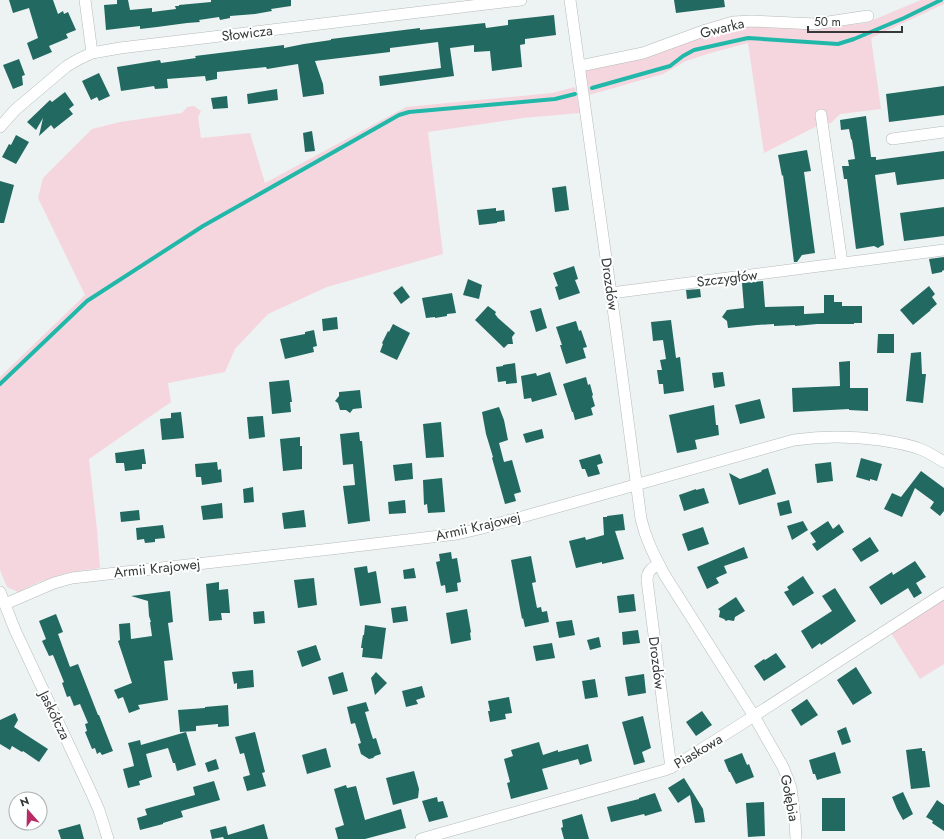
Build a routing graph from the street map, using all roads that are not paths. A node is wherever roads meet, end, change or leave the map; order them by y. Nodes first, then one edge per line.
1 (85, 0) edge
2 (521, 0) edge
3 (570, 0) edge
4 (469, 3) edge
5 (868, 16) dead end
6 (92, 53) junction
7 (580, 66) junction
8 (821, 115) dead end
9 (0, 127) edge
10 (944, 132) edge
11 (892, 139) dead end
12 (944, 250) edge
13 (842, 263) junction
14 (611, 293) junction
15 (944, 462) edge
16 (638, 484) junction
17 (659, 564) junction
18 (0, 592) edge
19 (944, 592) edge
20 (5, 604) junction
21 (754, 716) junction
22 (671, 768) junction
23 (108, 839) edge
24 (421, 839) edge
25 (796, 839) edge

1 - 6 street
2 - 4 street, Słowicza
3 - 7 street, Drozdów
4 - 6 street, Słowicza
5 - 7 street, Gwarka
6 - 9 street, Słowicza
7 - 14 street, Drozdów
8 - 13 street
10 - 11 street
12 - 13 street, Szczygłów
13 - 14 street, Szczygłów
14 - 16 street, Drozdów
15 - 16 street, Armii Krajowej
16 - 17 street, Drozdów
16 - 20 street, Armii Krajowej
17 - 21 street, Drozdów
17 - 22 street, Drozdów
18 - 20 street, Jaskółcza
19 - 21 street, Piaskowa
20 - 23 street, Jaskółcza
21 - 22 street, Piaskowa
21 - 25 street, Gołębia
22 - 24 street, Piaskowa

